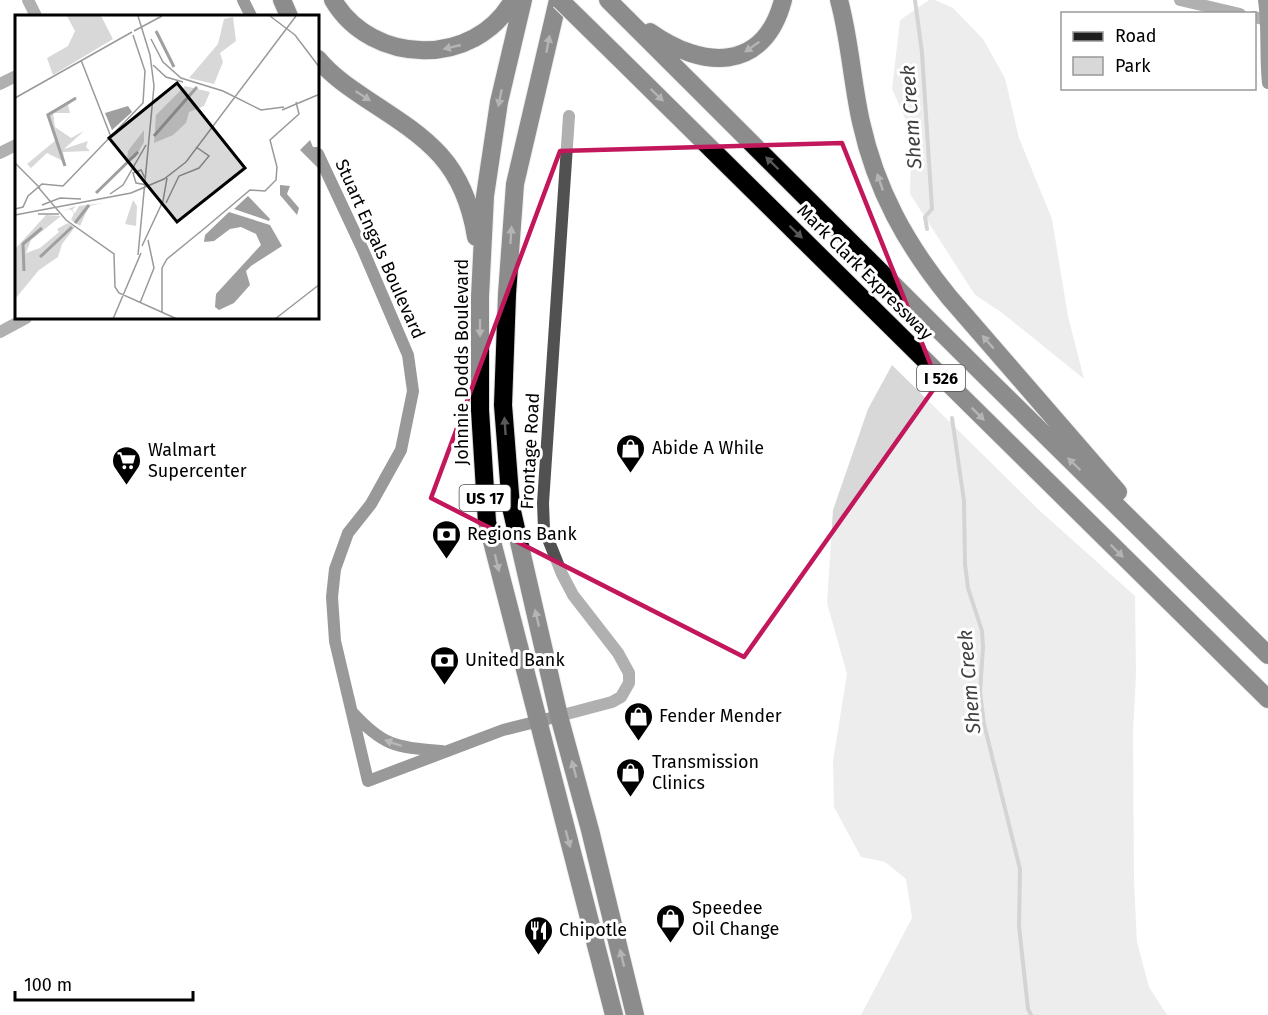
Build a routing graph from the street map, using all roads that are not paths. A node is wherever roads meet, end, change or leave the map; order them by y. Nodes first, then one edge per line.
1 (28, 0) edge
2 (243, 0) edge
3 (282, 0) edge
4 (333, 0) edge
5 (513, 0) edge
6 (523, 0) edge
7 (783, 0) edge
8 (839, 0) edge
9 (1180, 0) edge
10 (1264, 0) edge
11 (559, 4) edge
12 (613, 5) edge
13 (1231, 12) edge
14 (36, 15) edge
15 (250, 15) edge
16 (289, 15) edge
17 (1264, 20) edge
18 (320, 61) edge
19 (15, 76) edge
20 (1268, 83) edge
21 (0, 84) edge
22 (569, 116) dead end
23 (15, 146) edge
24 (0, 153) edge
25 (320, 160) edge
26 (482, 270) junction
27 (20, 320) edge
28 (2, 326) edge
29 (1236, 622) junction
30 (1268, 655) edge
31 (1268, 699) edge
32 (351, 711) junction
33 (559, 716) junction
34 (538, 721) junction
35 (447, 751) junction
36 (614, 1015) edge
37 (635, 1015) edge

1 - 14 street
2 - 15 street
3 - 16 highway
5 -> 4 highway
6 -> 26 highway, Johnnie Dodds Boulevard / US 17
7 -> 12 highway
29 -> 8 highway
9 - 13 street
10 - 17 street
11 -> 31 highway, Mark Clark Expressway / I 526, bridge
33 -> 11 highway, US 17
29 -> 12 highway, Mark Clark Expressway / I 526
17 - 20 street
18 -> 26 highway
19 - 21 street
22 - 33 street, Frontage Road
23 - 24 street
25 - 32 street, Stuart Engals Boulevard
26 -> 34 highway, Johnnie Dodds Boulevard / US 17
27 - 28 street
29 - 30 highway, Mark Clark Expressway / I 526
35 -> 32 street
32 - 35 street, Stuart Engals Boulevard
33 - 34 street, Stuart Engals Boulevard
37 -> 33 highway, US 17
34 - 35 street, Stuart Engals Boulevard
34 -> 36 highway, US 17

